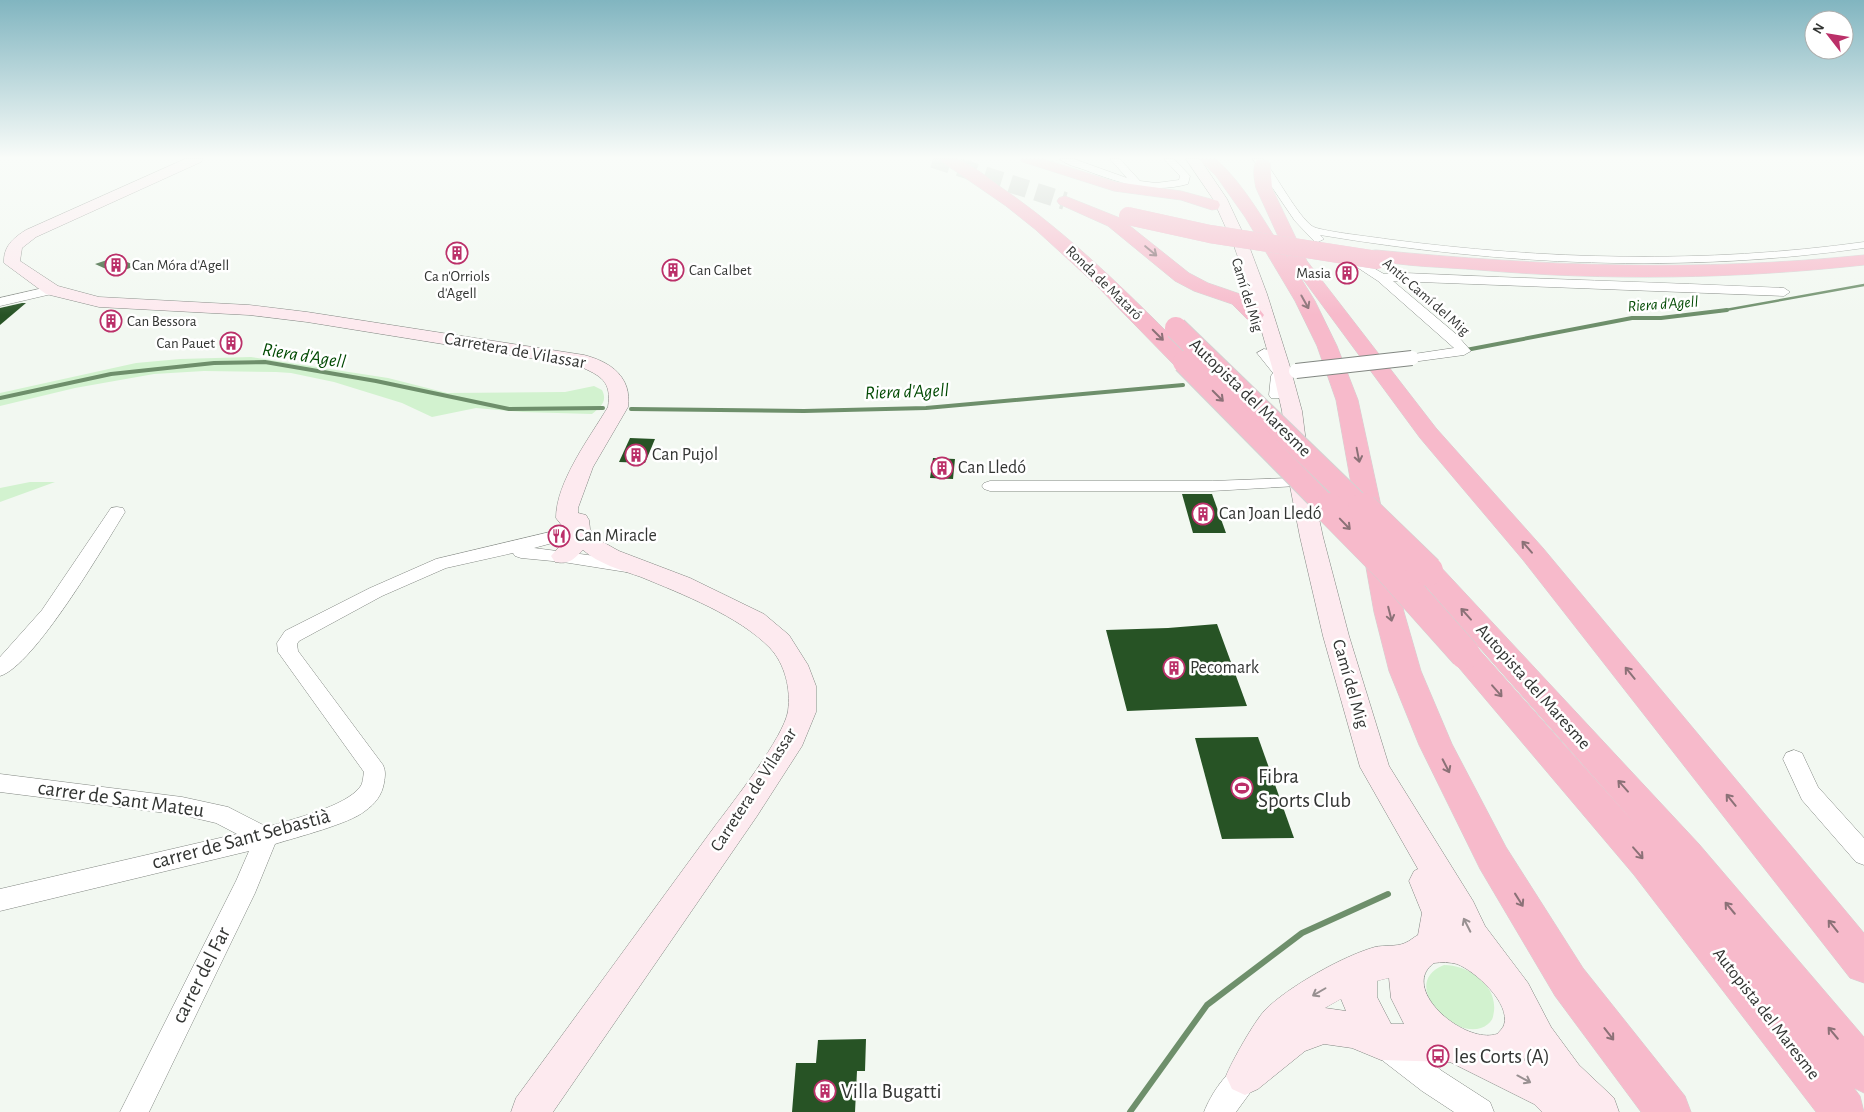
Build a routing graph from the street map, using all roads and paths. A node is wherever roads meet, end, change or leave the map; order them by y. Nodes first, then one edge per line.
1 (78, 211) edge
2 (1024, 211) edge
3 (1047, 211) tunnel mouth
4 (1089, 211) tunnel mouth
5 (1126, 211) edge
6 (1215, 211) edge
7 (1224, 211) edge
8 (1247, 211) edge
9 (1248, 211) edge
10 (1275, 211) edge
11 (1294, 211) edge
12 (1132, 212) joint
13 (1310, 230) junction
14 (1355, 238) junction
15 (1864, 245) edge
16 (1337, 251) junction
17 (1105, 260) dead end
18 (1864, 260) edge
19 (1299, 263) junction
20 (1378, 264) junction
21 (1864, 266) edge
22 (1244, 281) junction
23 (52, 290) junction
24 (1212, 291) junction
25 (1784, 292) dead end
26 (0, 302) edge
27 (1254, 315) junction
28 (1169, 321) dead end
29 (1184, 362) joint
30 (1285, 380) junction
31 (582, 467) junction
32 (1291, 483) junction
33 (990, 486) dead end
34 (581, 493) junction
35 (116, 512) dead end
36 (561, 538) junction
37 (642, 565) junction
38 (0, 669) edge
39 (1794, 759) dead end
40 (0, 783) edge
41 (266, 837) junction
42 (1864, 855) edge
43 (0, 900) edge
44 (1422, 952) junction
45 (1864, 964) edge
46 (1493, 966) junction
47 (1359, 973) junction
48 (1522, 1010) junction
49 (1381, 1042) junction
50 (1458, 1047) junction
51 (1864, 1071) edge
52 (1244, 1076) junction
53 (134, 1112) edge
54 (530, 1112) edge
55 (1218, 1112) edge
56 (1480, 1112) edge
57 (1572, 1112) edge
58 (1600, 1112) edge
59 (1669, 1112) edge
60 (1844, 1112) edge

1 - 23 street, Carretera de Vilassar
2 -> 29 highway, Ronda de Mataró
3 - 17 highway, Ronda de Mataró
4 -> 24 highway
12 -> 5 highway
6 - 22 street, Camí del Mig
7 - 30 street, Camí del Mig
8 -> 59 highway
9 - 19 highway
10 - 19 highway
11 - 13 street, Antic Camí del Mig
12 - 20 highway, bridge
13 - 14 street
13 - 16 street, Antic Camí del Mig
14 - 15 street
14 - 16 street
16 - 20 street, Antic Camí del Mig
18 - 20 highway
45 -> 19 highway
20 - 21 highway
20 - 25 street
20 - 30 street, Antic Camí del Mig, bridge
22 - 24 highway
22 - 27 street, Camí del Mig
23 - 26 street
23 - 31 street, Carretera de Vilassar
24 - 27 highway
27 - 30 street, Camí del Mig
51 -> 28 highway, Autopista del Maresme, bridge
29 -> 60 highway, Autopista del Maresme, bridge
30 - 32 street, Camí del Mig
46 -> 30 street, Camí del Mig
31 - 34 street
31 - 36 street, Carretera de Vilassar
32 - 33 street
32 - 44 street, Camí del Mig
34 - 36 street
34 - 37 street
35 - 38 street
36 - 37 street
36 - 41 street, carrer de Sant Sebastià
37 - 54 street, Carretera de Vilassar
39 - 42 street
40 - 41 street, carrer de Sant Mateu
41 - 43 street, carrer de Sant Sebastià
41 - 53 street, carrer del Far
44 - 46 street
44 - 47 street
44 - 50 street
46 - 48 street
47 - 49 street
47 -> 52 street
48 - 50 street
48 - 58 street
49 - 50 street
49 - 52 street
49 - 56 street
50 -> 57 street
52 - 55 street

